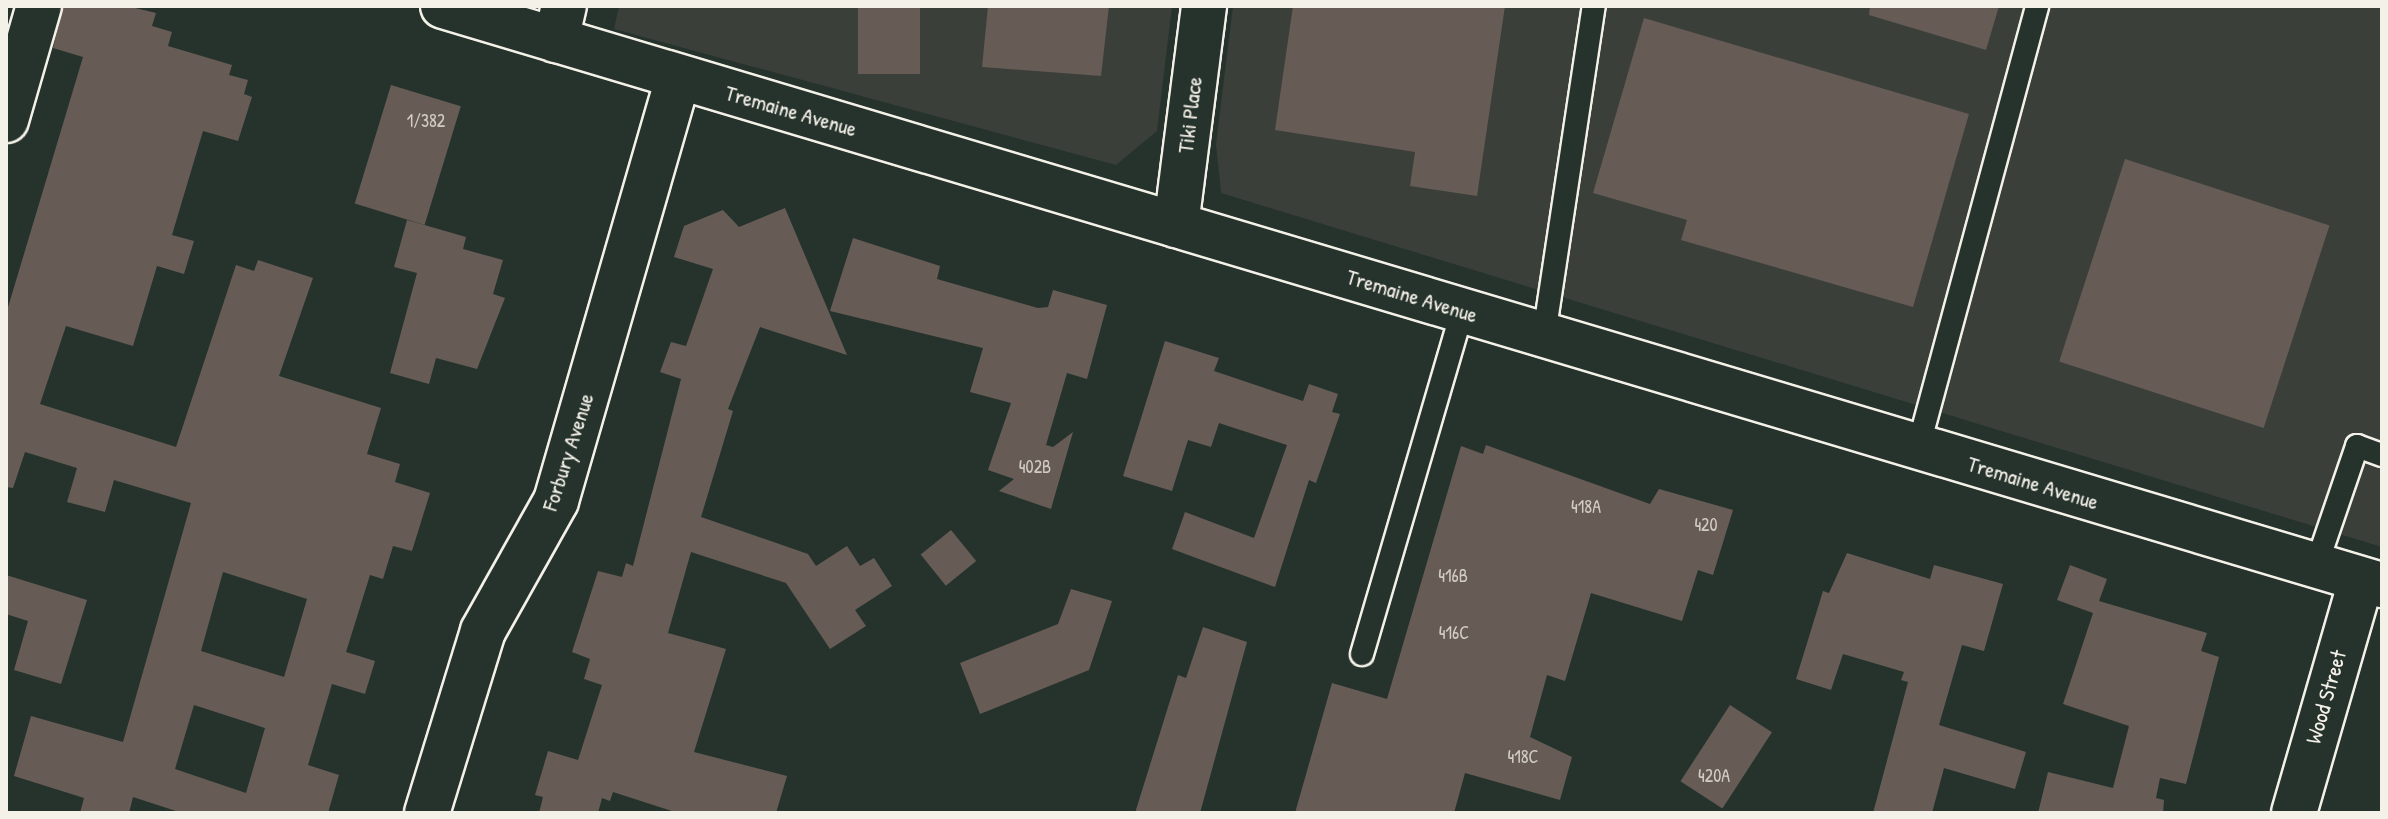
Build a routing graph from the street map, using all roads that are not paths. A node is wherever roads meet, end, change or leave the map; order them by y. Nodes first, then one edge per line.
1 (39, 6) edge
2 (443, 6) edge
3 (1204, 6) edge
4 (1594, 6) edge
5 (2037, 6) edge
6 (560, 23) edge
7 (678, 78) junction
8 (6, 120) edge
9 (1176, 225) junction
10 (1462, 311) junction
11 (1544, 335) junction
12 (1918, 448) junction
13 (2382, 455) edge
14 (2315, 569) junction
15 (2371, 583) edge
16 (1362, 654) dead end
17 (427, 813) edge
18 (2294, 813) edge

1 - 8 main road
2 - 6 main road, Tremaine Avenue
3 - 9 main road, Tiki Place
4 - 11 lane
5 - 12 lane
6 - 7 main road, Tremaine Avenue
7 - 9 main road, Tremaine Avenue
7 - 17 main road, Forbury Avenue
9 - 10 main road, Tremaine Avenue
10 - 11 main road, Tremaine Avenue
10 - 16 lane
11 - 12 main road, Tremaine Avenue
12 - 14 main road, Tremaine Avenue
13 - 14 lane
14 - 15 main road, Tremaine Avenue
15 - 18 main road, Wood Street

